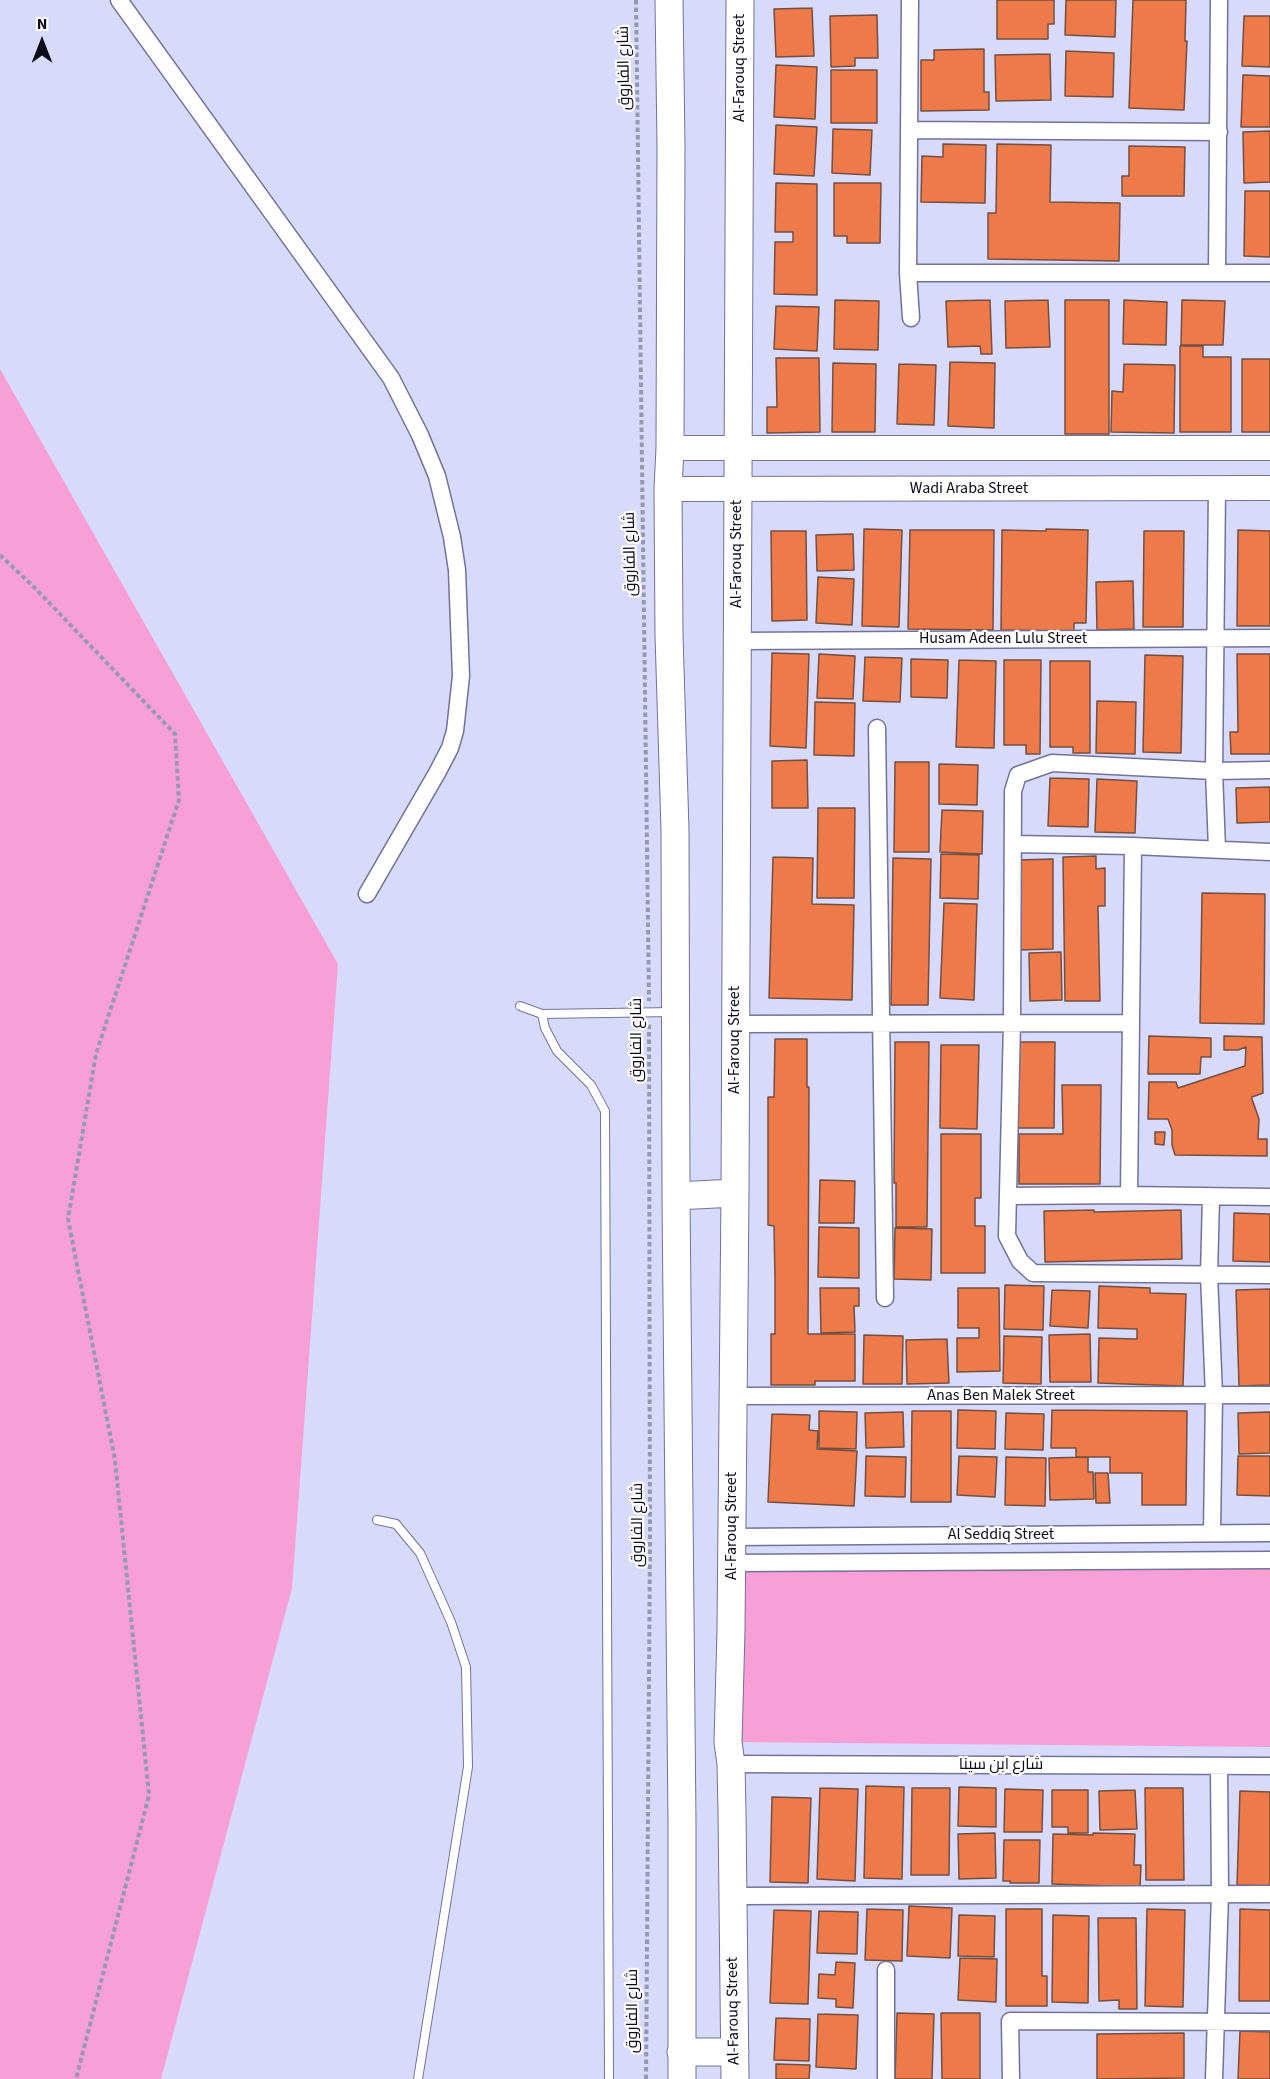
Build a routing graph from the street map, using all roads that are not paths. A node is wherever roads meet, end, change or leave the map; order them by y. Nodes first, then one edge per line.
1 (119, 0) edge
2 (669, 0) edge
3 (740, 0) edge
4 (910, 0) edge
5 (1219, 0) edge
6 (909, 130) junction
7 (1219, 132) junction
8 (908, 273) junction
9 (1217, 273) junction
10 (1270, 273) edge
11 (911, 318) dead end
12 (670, 448) junction
13 (737, 448) junction
14 (1270, 448) edge
15 (1217, 488) junction
16 (1270, 488) edge
17 (668, 489) junction
18 (737, 489) junction
19 (1216, 638) junction
20 (1270, 638) edge
21 (736, 641) junction
22 (877, 728) dead end
23 (1270, 770) edge
24 (1214, 771) junction
25 (1012, 844) junction
26 (1133, 846) junction
27 (1217, 849) junction
28 (1270, 852) edge
29 (367, 894) dead end
30 (520, 1006) dead end
31 (662, 1012) junction
32 (542, 1014) junction
33 (881, 1023) junction
34 (1012, 1023) junction
35 (1130, 1023) junction
36 (735, 1024) junction
37 (735, 1193) junction
38 (1129, 1195) junction
39 (676, 1196) junction
40 (1008, 1196) junction
41 (1211, 1197) junction
42 (1270, 1197) edge
43 (1209, 1275) junction
44 (1270, 1275) edge
45 (885, 1298) dead end
46 (1214, 1395) junction
47 (1270, 1395) edge
48 (732, 1396) junction
49 (377, 1520) dead end
50 (1212, 1533) junction
51 (1270, 1533) edge
52 (731, 1550) junction
53 (1270, 1560) edge
54 (731, 1764) junction
55 (1219, 1766) junction
56 (1270, 1766) edge
57 (1220, 1894) junction
58 (1270, 1894) edge
59 (733, 1896) junction
60 (886, 1970) dead end
61 (1217, 2022) junction
62 (1270, 2022) edge
63 (681, 2052) junction
64 (735, 2052) junction
65 (418, 2079) edge
66 (609, 2079) edge
67 (682, 2079) edge
68 (735, 2079) edge
69 (886, 2079) edge
70 (1011, 2079) edge
71 (1214, 2079) edge

1 - 29 street
2 - 12 main road
3 - 13 main road, Al-Farouq Street
4 - 6 street
5 - 7 street
6 - 7 street
6 - 8 street
7 - 9 street
8 - 9 street
8 - 11 street
9 - 10 street
12 - 13 main road
12 - 17 main road
13 - 14 main road
13 - 18 main road, Al-Farouq Street
15 - 16 main road, Wadi Araba Street
15 - 18 main road, Wadi Araba Street
15 - 19 street
17 - 18 main road, Wadi Araba Street
17 - 31 main road
18 - 21 main road, Al-Farouq Street
19 - 20 street, Husam Adeen Lulu Street
19 - 21 street, Husam Adeen Lulu Street
19 - 24 street
21 - 36 main road, Al-Farouq Street
22 - 33 street
23 - 24 street
24 - 25 street
24 - 27 street
25 - 26 street
25 - 34 street
26 - 27 street
26 - 35 street
27 - 28 street
30 - 32 lane
31 - 32 lane
31 - 39 main road
32 - 66 lane
33 - 34 street
33 - 36 street
33 - 45 street
34 - 35 street
34 - 40 street
35 - 38 street
36 - 37 main road, Al-Farouq Street
37 - 39 main road
37 - 48 main road, Al-Farouq Street
38 - 40 street
38 - 41 street
39 - 63 main road
40 - 43 street
41 - 42 street
41 - 43 street
43 - 44 street
43 - 46 street
46 - 47 street, Anas Ben Malek Street
46 - 48 street, Anas Ben Malek Street
46 - 50 street
48 - 52 main road, Al-Farouq Street
49 - 65 lane
50 - 51 street, Al Seddiq Street
50 - 52 street, Al Seddiq Street
52 - 53 street, Al Seddiq Street
52 - 54 main road, Al-Farouq Street
54 - 55 street, شارع ابن سينا
54 - 59 main road, Al-Farouq Street
55 - 56 street, شارع ابن سينا
55 - 57 street
57 - 58 street
57 - 59 street
57 - 61 street
59 - 64 main road, Al-Farouq Street
60 - 69 street
61 - 62 street
61 - 70 street
61 - 71 street
63 - 64 main road
63 - 67 main road
64 - 68 main road, Al-Farouq Street

